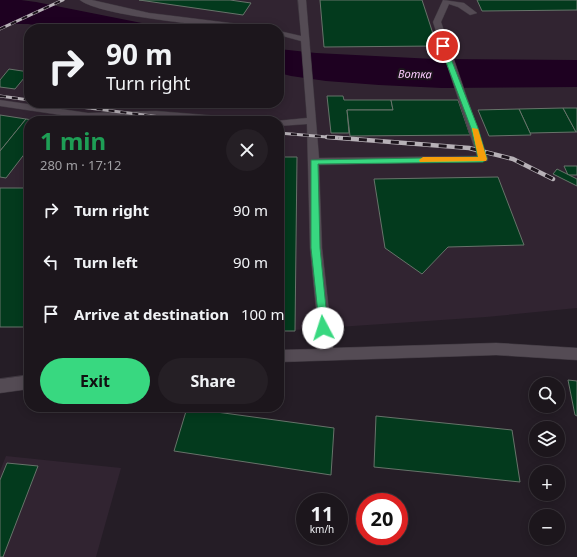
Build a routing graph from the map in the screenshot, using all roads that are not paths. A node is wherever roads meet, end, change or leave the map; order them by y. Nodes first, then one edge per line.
1 (84, 0) edge
2 (302, 0) edge
3 (447, 0) edge
4 (473, 13) dead end
5 (218, 24) edge
6 (284, 35) edge
7 (305, 43) junction
8 (0, 103) edge
9 (24, 107) edge
10 (34, 108) edge
11 (88, 116) edge
12 (88, 116) edge
13 (181, 116) edge
14 (312, 121) junction
15 (284, 123) edge
16 (314, 162) junction
17 (327, 354) junction
18 (577, 354) edge
19 (284, 356) edge
20 (24, 383) edge
21 (0, 386) edge

1 - 5 lane
2 - 7 lane
3 - 4 lane
3 - 16 lane
6 - 7 lane
7 - 14 lane
8 - 9 lane
10 - 11 lane
12 - 13 lane
14 - 15 lane
14 - 16 lane
16 - 17 lane
17 - 18 lane
17 - 19 lane
20 - 21 lane

